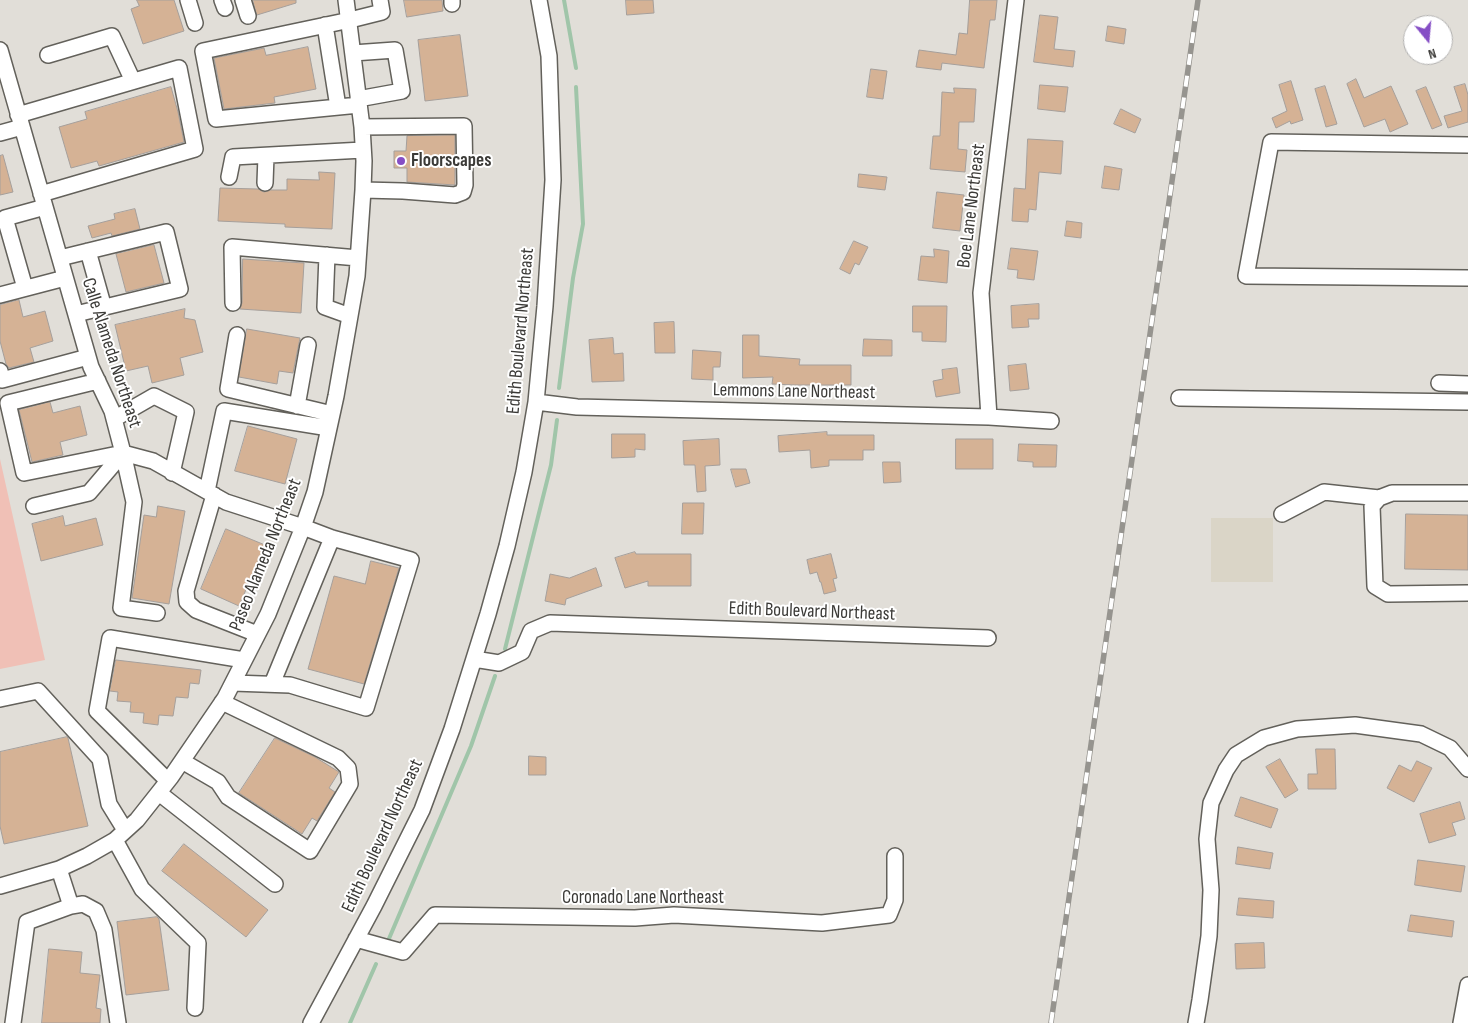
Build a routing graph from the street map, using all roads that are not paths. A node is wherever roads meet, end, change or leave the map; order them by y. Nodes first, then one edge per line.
1 (188, 0) edge
2 (243, 0) edge
3 (346, 0) edge
4 (380, 0) edge
5 (539, 0) edge
6 (1016, 0) edge
7 (248, 16) dead end
8 (350, 20) junction
9 (195, 23) dead end
10 (325, 25) junction
11 (0, 50) edge
12 (353, 53) junction
13 (48, 55) dead end
14 (133, 81) junction
15 (6, 93) edge
16 (359, 102) junction
17 (338, 107) junction
18 (20, 121) junction
19 (362, 127) junction
20 (0, 133) edge
21 (1468, 145) edge
22 (363, 150) junction
23 (266, 156) junction
24 (229, 177) dead end
25 (265, 183) dead end
26 (363, 190) junction
27 (43, 200) junction
28 (88, 251) junction
29 (327, 255) junction
30 (60, 258) junction
31 (358, 258) junction
32 (65, 278) junction
33 (1468, 278) edge
34 (25, 288) junction
35 (0, 295) edge
36 (233, 303) dead end
37 (104, 308) junction
38 (76, 314) junction
39 (350, 316) junction
40 (238, 335) dead end
41 (308, 345) dead end
42 (88, 357) junction
43 (0, 371) edge
44 (98, 381) junction
45 (1438, 383) dead end
46 (1468, 384) edge
47 (1179, 398) dead end
48 (536, 402) junction
49 (1468, 402) edge
50 (297, 406) junction
51 (989, 417) junction
52 (114, 418) junction
53 (330, 421) junction
54 (1051, 421) dead end
55 (123, 453) junction
56 (172, 473) junction
57 (210, 493) junction
58 (1468, 493) edge
59 (1378, 498) junction
60 (34, 506) dead end
61 (1282, 514) dead end
62 (303, 527) junction
63 (332, 538) junction
64 (1468, 593) edge
65 (157, 613) dead end
66 (257, 634) junction
67 (988, 638) dead end
68 (474, 659) junction
69 (244, 660) junction
70 (232, 683) junction
71 (272, 684) junction
72 (0, 699) edge
73 (222, 702) junction
74 (182, 760) junction
75 (1468, 769) edge
76 (168, 780) junction
77 (159, 793) junction
78 (120, 835) junction
79 (895, 856) dead end
80 (59, 869) junction
81 (275, 884) dead end
82 (0, 886) edge
83 (71, 906) junction
84 (356, 940) junction
85 (1468, 985) edge
86 (195, 1008) dead end
87 (13, 1023) edge
88 (118, 1023) edge
89 (311, 1023) edge
90 (1196, 1023) edge
91 (1461, 1023) edge

1 - 9 street
2 - 7 street
3 - 8 street, Paseo Alameda Northeast
4 - 8 street
5 - 48 street, Edith Boulevard Northeast
6 - 51 street, Boe Lane Northeast
8 - 10 street
8 - 12 street, Paseo Alameda Northeast
10 - 17 street
10 - 17 street
11 - 15 street, Calle Alameda Northeast
12 - 16 street, Paseo Alameda Northeast
12 - 16 street
13 - 14 street
14 - 18 street
14 - 27 street
15 - 18 street, Calle Alameda Northeast
16 - 17 street
16 - 19 street, Paseo Alameda Northeast
18 - 20 street
18 - 27 street, Calle Alameda Northeast
19 - 22 street, Paseo Alameda Northeast
19 - 26 street
21 - 33 street
22 - 23 street
22 - 26 street, Paseo Alameda Northeast
23 - 24 street
23 - 25 street
26 - 31 street, Paseo Alameda Northeast
27 - 30 street, Calle Alameda Northeast
27 - 34 street
28 - 30 street
28 - 37 street
28 - 37 street
29 - 31 street
29 - 36 street
29 - 39 street
30 - 32 street, Calle Alameda Northeast
31 - 39 street, Paseo Alameda Northeast
32 - 34 street
32 - 38 street, Calle Alameda Northeast
34 - 35 street
37 - 38 street
38 - 42 street, Calle Alameda Northeast
39 - 53 street, Paseo Alameda Northeast
40 - 50 street
41 - 50 street
42 - 43 street
42 - 44 street, Calle Alameda Northeast
44 - 52 street, Calle Alameda Northeast
44 - 55 street
45 - 46 street
47 - 49 street
48 - 51 street, Lemmons Lane Northeast
48 - 68 street, Edith Boulevard Northeast
50 - 53 street
51 - 54 street, Lemmons Lane Northeast
52 - 55 street, Calle Alameda Northeast
52 - 56 street
53 - 57 street
53 - 62 street, Paseo Alameda Northeast
55 - 56 street, Calle Alameda Northeast
55 - 60 street
55 - 65 street
56 - 57 street, Calle Alameda Northeast
57 - 62 street, Calle Alameda Northeast
57 - 66 street
58 - 59 street
59 - 61 street
59 - 64 street
62 - 63 street, Calle Alameda Northeast
62 - 66 street, Paseo Alameda Northeast
63 - 71 street
63 - 71 street, Calle Alameda Northeast
66 - 69 street, Paseo Alameda Northeast
67 - 68 street, Edith Boulevard Northeast
68 - 84 street, Edith Boulevard Northeast
69 - 70 street, Paseo Alameda Northeast
69 - 76 street
70 - 71 street
70 - 73 street, Paseo Alameda Northeast
72 - 78 street
73 - 74 street, Paseo Alameda Northeast
73 - 74 street
74 - 76 street, Paseo Alameda Northeast
75 - 90 street
76 - 77 street, Paseo Alameda Northeast
77 - 78 street, Paseo Alameda Northeast
77 - 81 street
78 - 80 street, Paseo Alameda Northeast
78 - 86 street
79 - 84 street, Coronado Lane Northeast
80 - 82 street, Paseo Alameda Northeast
80 - 83 street
83 - 87 street
83 - 88 street
84 - 89 street, Edith Boulevard Northeast
85 - 91 street

